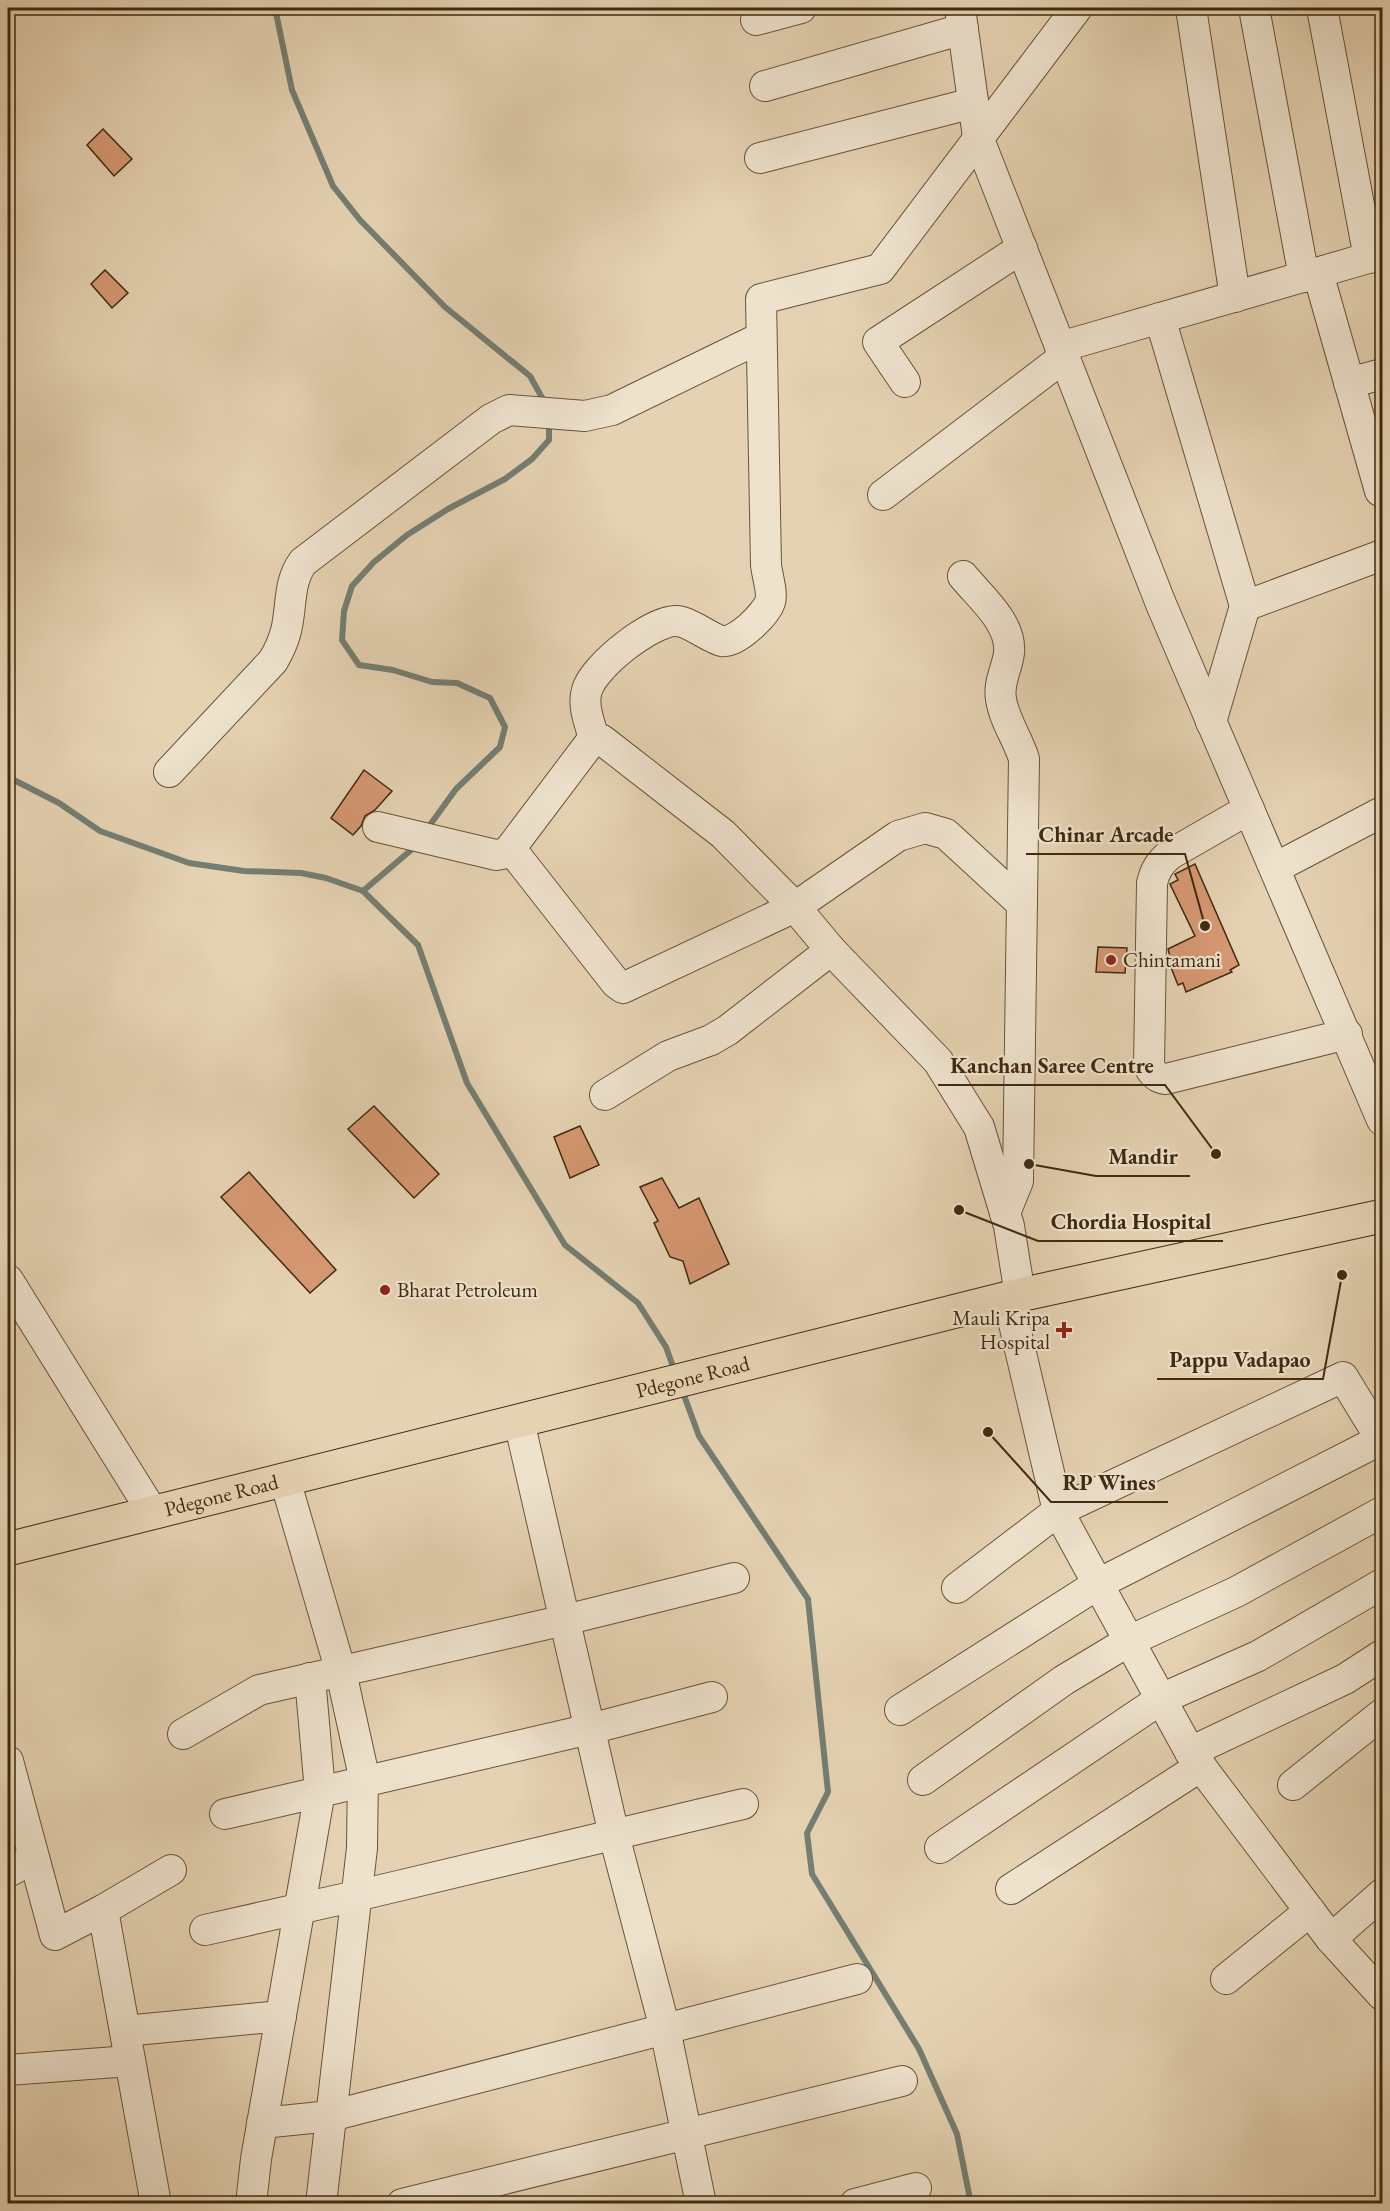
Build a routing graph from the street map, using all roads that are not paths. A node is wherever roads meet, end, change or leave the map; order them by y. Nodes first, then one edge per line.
1 (801, 8) edge
2 (1077, 8) edge
3 (1191, 8) edge
4 (1254, 8) edge
5 (1322, 8) edge
6 (961, 18) edge
7 (756, 20) dead end
8 (765, 86) dead end
9 (974, 103) junction
10 (978, 137) junction
11 (760, 158) dead end
12 (1022, 248) junction
13 (1376, 256) edge
14 (1311, 275) junction
15 (1235, 297) junction
16 (1160, 318) junction
17 (760, 338) junction
18 (1062, 352) junction
19 (1383, 374) edge
20 (905, 382) dead end
21 (1349, 383) junction
22 (883, 495) dead end
23 (1382, 495) edge
24 (1383, 555) edge
25 (963, 576) dead end
26 (1245, 606) junction
27 (1211, 722) junction
28 (594, 739) junction
29 (169, 772) dead end
30 (1249, 809) junction
31 (1383, 812) edge
32 (389, 830) dead end
33 (511, 849) junction
34 (1275, 868) junction
35 (1022, 904) junction
36 (795, 907) junction
37 (831, 950) junction
38 (1347, 1034) junction
39 (604, 1095) dead end
40 (1383, 1120) edge
41 (1005, 1213) junction
42 (1383, 1216) edge
43 (8, 1280) edge
44 (1014, 1297) junction
45 (519, 1421) junction
46 (1382, 1440) edge
47 (285, 1480) junction
48 (1058, 1511) junction
49 (1383, 1512) edge
50 (153, 1513) junction
51 (8, 1549) edge
52 (734, 1578) dead end
53 (1098, 1584) junction
54 (1383, 1584) edge
55 (957, 1588) dead end
56 (565, 1620) junction
57 (1129, 1641) junction
58 (1379, 1665) edge
59 (341, 1672) junction
60 (310, 1678) junction
61 (712, 1697) dead end
62 (1161, 1699) junction
63 (900, 1710) dead end
64 (1383, 1714) edge
65 (590, 1729) junction
66 (183, 1734) dead end
67 (1196, 1759) junction
68 (8, 1761) edge
69 (923, 1779) dead end
70 (363, 1780) junction
71 (1293, 1785) dead end
72 (320, 1791) junction
73 (743, 1804) dead end
74 (225, 1814) dead end
75 (614, 1834) junction
76 (940, 1848) dead end
77 (34, 1858) junction
78 (171, 1870) dead end
79 (8, 1872) edge
80 (1011, 1889) dead end
81 (1383, 1894) edge
82 (356, 1896) junction
83 (300, 1908) junction
84 (103, 1910) junction
85 (1310, 1911) junction
86 (205, 1930) dead end
87 (1331, 1939) junction
88 (857, 1979) dead end
89 (1226, 1979) dead end
90 (1383, 1995) edge
91 (281, 2016) junction
92 (665, 2029) junction
93 (125, 2031) junction
94 (130, 2061) junction
95 (8, 2070) edge
96 (902, 2080) dead end
97 (331, 2116) junction
98 (262, 2123) junction
99 (686, 2132) junction
100 (916, 2188) dead end
101 (156, 2204) edge
102 (251, 2204) edge
103 (321, 2204) edge
104 (402, 2204) edge
105 (701, 2204) edge
106 (855, 2204) edge

1 - 7 street
2 - 10 street
3 - 15 street
4 - 14 street
5 - 13 street
6 - 8 street
6 - 9 street
9 - 10 street
9 - 11 street
10 - 12 street
10 - 17 street
12 - 18 street
12 - 20 street
13 - 14 street
14 - 15 street
14 - 21 street
15 - 16 street
16 - 18 street
16 - 26 street
17 - 28 street
17 - 29 street
18 - 22 street
18 - 27 street
19 - 21 street
21 - 23 street
24 - 26 street
25 - 35 street
26 - 27 street
27 - 30 street
28 - 33 street
28 - 36 street
30 - 34 street
30 - 38 street
31 - 34 street
32 - 33 street
33 - 36 street
34 - 38 street
35 - 36 street
35 - 41 street
36 - 37 street
37 - 39 street
37 - 41 street
38 - 40 street
41 - 44 street
42 - 44 highway, Pdegone Road
43 - 50 street
44 - 45 highway, Pdegone Road
44 - 48 street
45 - 47 highway, Pdegone Road
45 - 56 street
46 - 48 street
46 - 53 street
47 - 50 highway, Pdegone Road
47 - 59 street
48 - 53 street
48 - 55 street
49 - 57 street
50 - 51 highway, Pdegone Road
52 - 56 street
53 - 57 street
53 - 63 street
54 - 62 street
56 - 59 street
56 - 65 street
57 - 62 street
57 - 69 street
58 - 67 street
59 - 60 street
59 - 70 street
60 - 66 street
60 - 72 street
61 - 65 street
62 - 67 street
62 - 76 street
64 - 71 street
65 - 70 street
65 - 75 street
67 - 80 street
67 - 85 street
68 - 77 street
70 - 72 street
70 - 82 street
72 - 74 street
72 - 83 street
73 - 75 street
75 - 82 street
75 - 92 street
77 - 79 street
77 - 84 street
78 - 84 street
81 - 87 street
82 - 83 street
82 - 97 street
83 - 86 street
83 - 91 street
84 - 93 street
85 - 87 street
85 - 89 street
87 - 90 street
88 - 92 street
91 - 93 street
91 - 98 street
92 - 97 street
92 - 99 street
93 - 94 street
94 - 95 street
94 - 101 street
96 - 99 street
97 - 98 street
97 - 103 street
98 - 102 street
99 - 104 street
99 - 105 street
100 - 106 street

